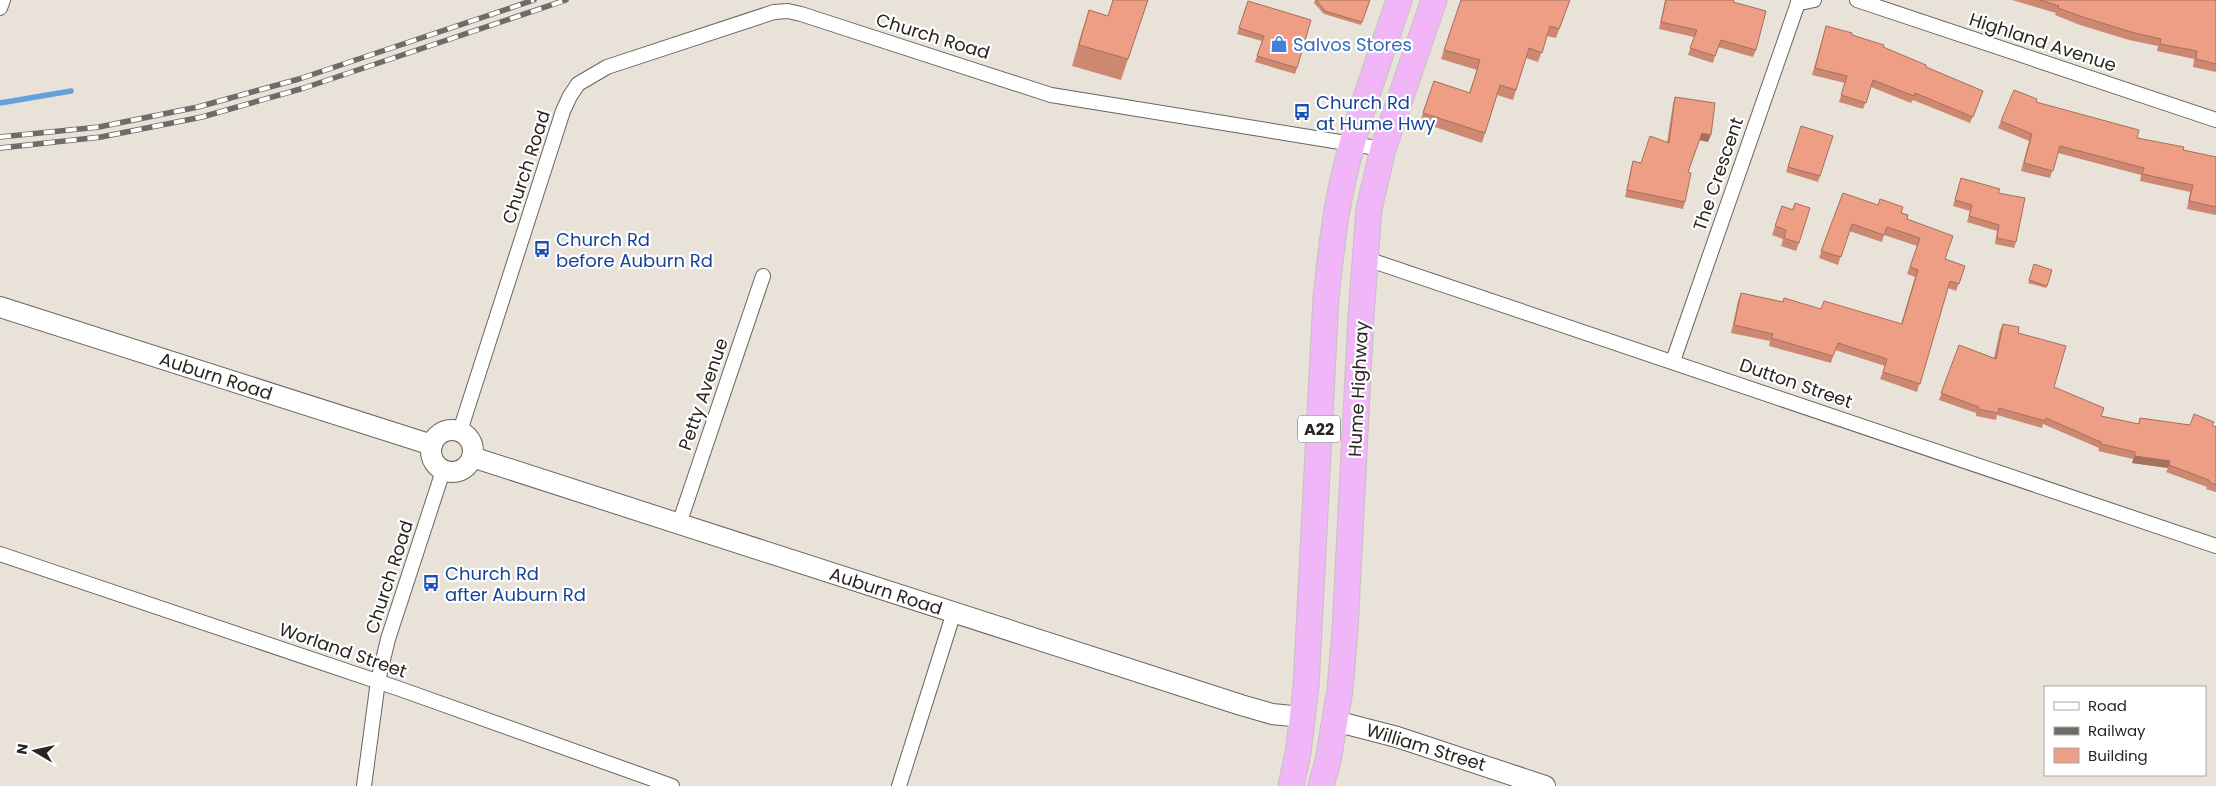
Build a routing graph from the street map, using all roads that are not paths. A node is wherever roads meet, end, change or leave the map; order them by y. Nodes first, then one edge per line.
1 (3, 0) edge
2 (1399, 0) edge
3 (1434, 0) edge
4 (1799, 0) edge
5 (1814, 0) edge
6 (1857, 0) edge
7 (0, 8) edge
8 (2216, 120) edge
9 (1352, 144) junction
10 (1383, 149) junction
11 (1364, 258) junction
12 (763, 276) dead end
13 (0, 307) edge
14 (1673, 361) junction
15 (460, 431) junction
16 (432, 445) junction
17 (472, 457) junction
18 (444, 470) junction
19 (679, 524) junction
20 (2216, 546) edge
21 (0, 554) edge
22 (954, 612) junction
23 (378, 682) junction
24 (1302, 717) junction
25 (1334, 720) junction
26 (364, 786) edge
27 (672, 786) edge
28 (899, 786) edge
29 (1291, 786) edge
30 (1321, 786) edge
31 (1545, 786) edge

1 - 7 street
2 - 9 highway, Hume Highway / A22
3 - 10 highway, Hume Highway / A22
4 - 5 street
4 - 14 street, The Crescent
6 - 8 street, Highland Avenue
9 - 10 street, Church Road
9 - 15 street, Church Road
9 - 24 highway, Hume Highway / A22
10 - 11 highway, Hume Highway / A22
11 - 14 street, Dutton Street
11 - 25 highway, Hume Highway / A22
12 - 19 street, Petty Avenue
13 - 16 main road, Auburn Road
14 - 20 street, Dutton Street
15 - 16 main road
15 - 17 main road
16 - 18 main road
17 - 18 main road
17 - 19 main road, Auburn Road
18 - 23 street, Church Road
19 - 22 main road, Auburn Road
21 - 23 street, Worland Street
22 - 24 main road, Auburn Road
22 - 28 street
23 - 26 street, Church Road
23 - 27 street, Worland Street
24 - 25 highway
24 - 29 highway, Hume Highway / A22
25 - 30 highway, Hume Highway / A22
25 - 31 main road, William Street

